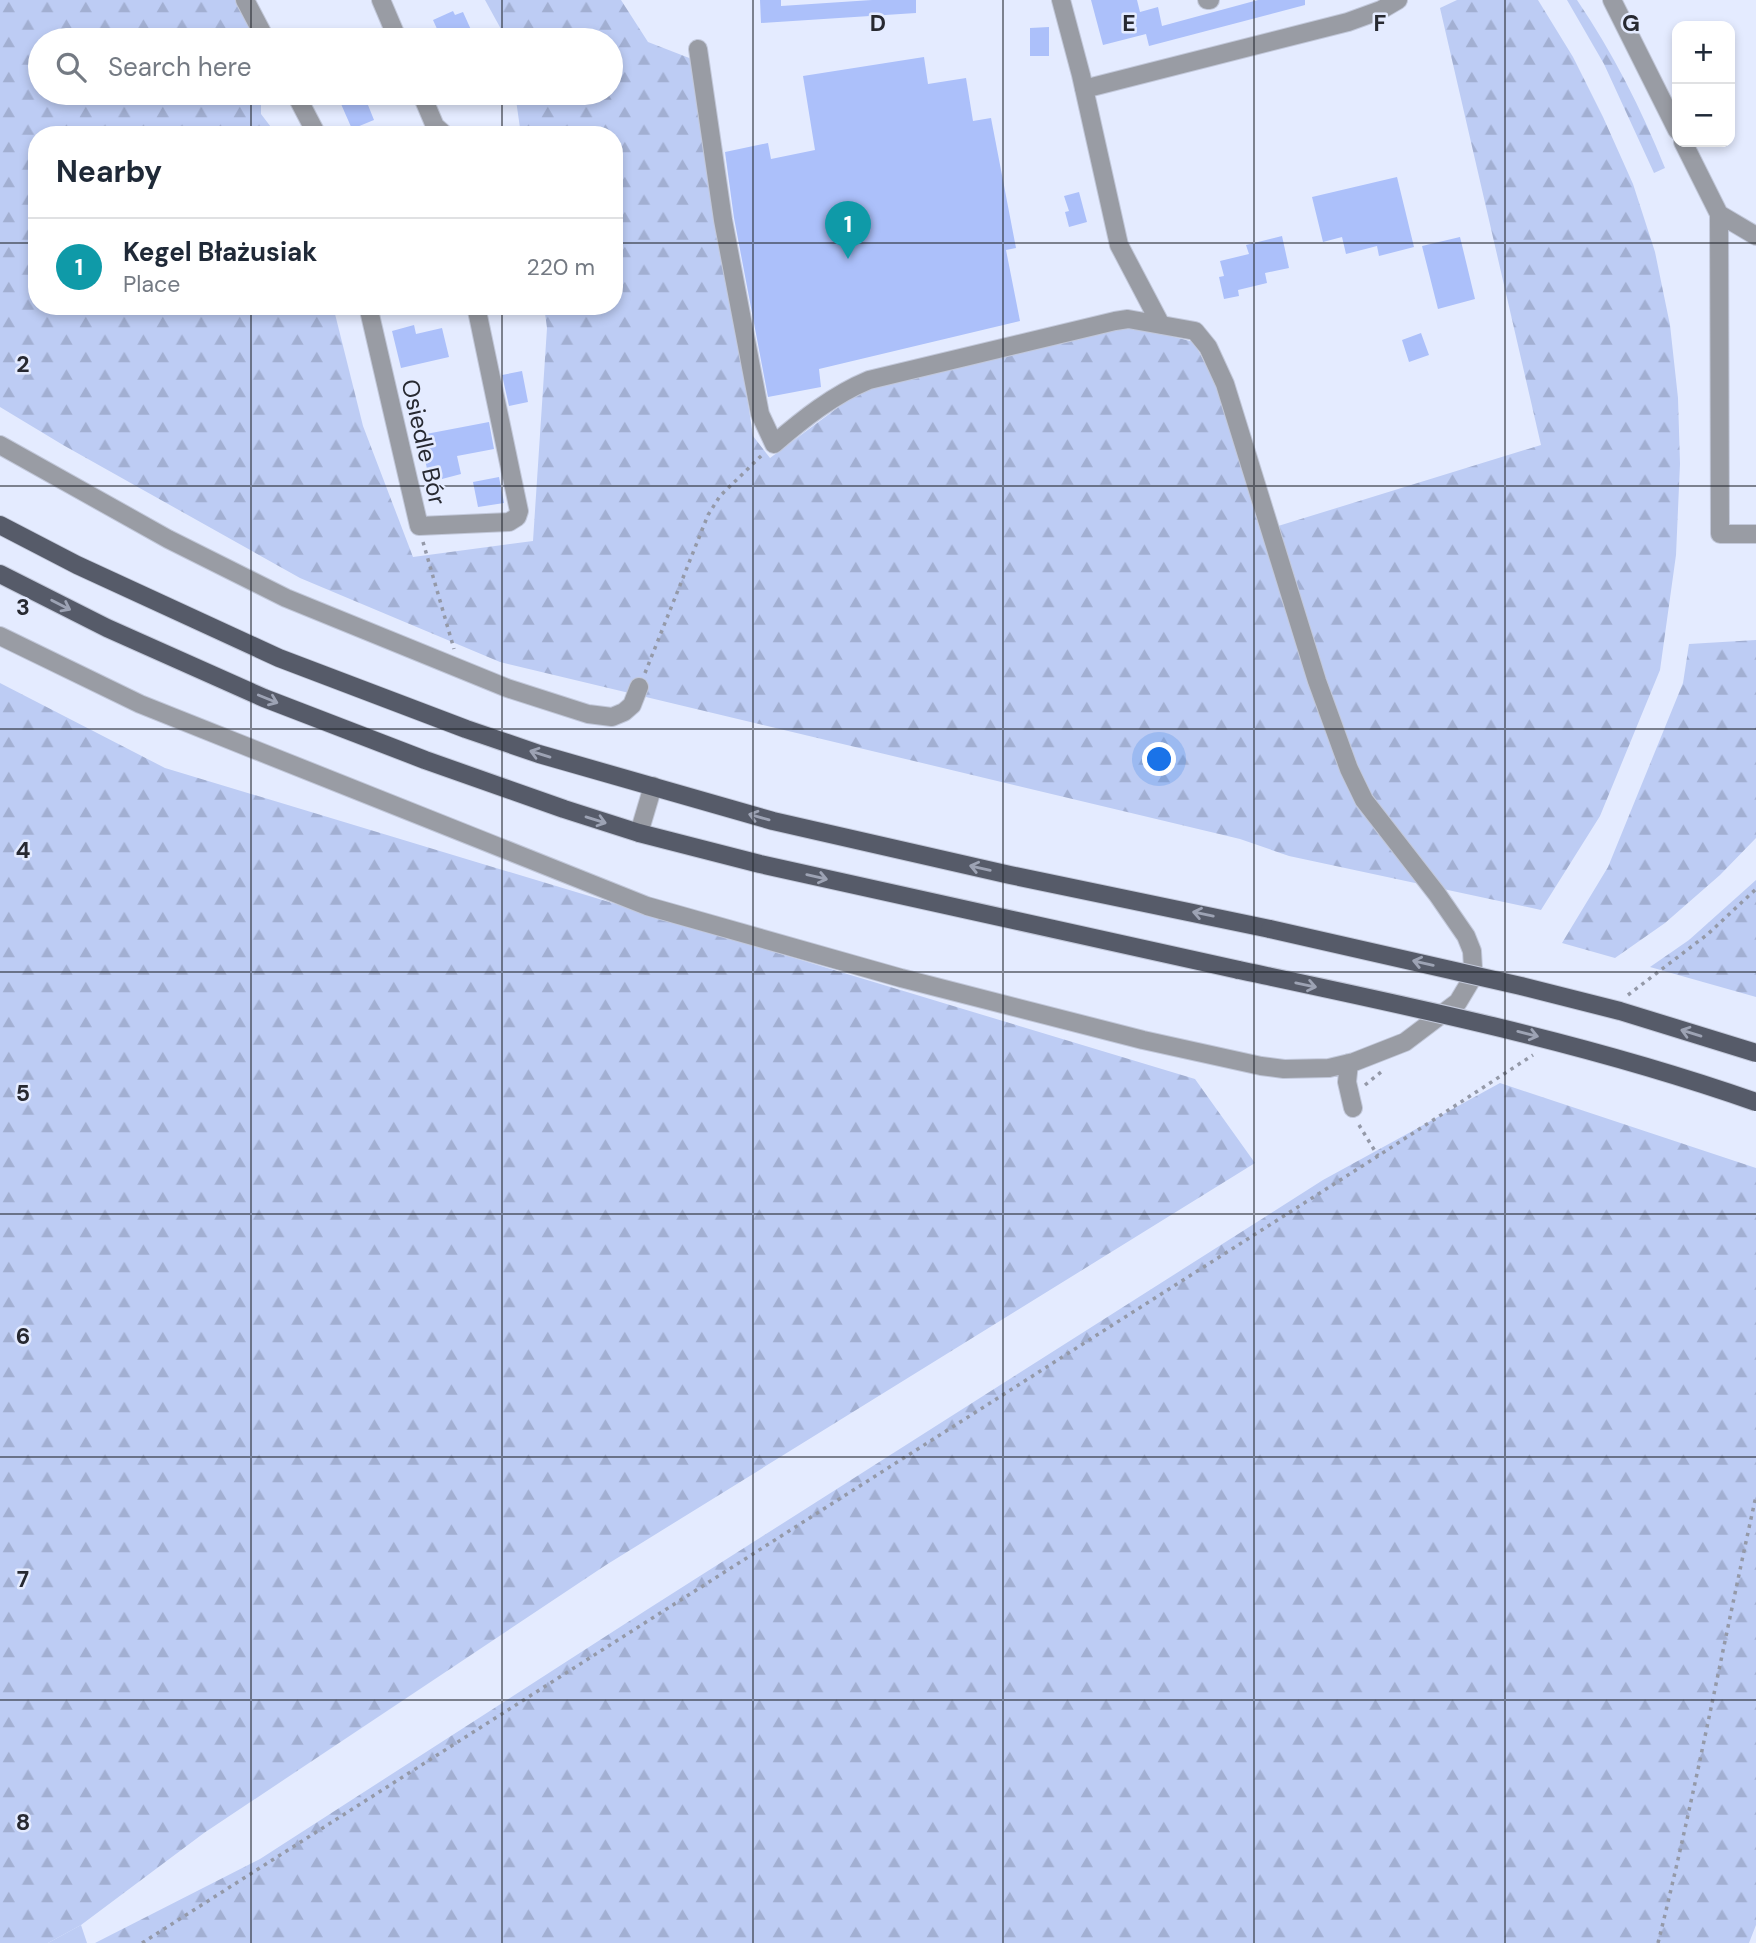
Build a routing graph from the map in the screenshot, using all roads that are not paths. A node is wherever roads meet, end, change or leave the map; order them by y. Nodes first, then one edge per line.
1 (245, 0) edge
2 (381, 0) edge
3 (1061, 0) edge
4 (1398, 0) edge
5 (1612, 0) edge
6 (260, 28) edge
7 (393, 28) edge
8 (698, 48) dead end
9 (1082, 82) junction
10 (301, 105) edge
11 (426, 105) edge
12 (1672, 120) edge
13 (312, 126) edge
14 (435, 126) edge
15 (1686, 147) edge
16 (1719, 214) junction
17 (1756, 236) edge
18 (370, 315) edge
19 (478, 315) edge
20 (1161, 325) junction
21 (0, 446) edge
22 (0, 525) edge
23 (1756, 534) edge
24 (0, 574) edge
25 (0, 636) edge
26 (639, 687) road end
27 (653, 786) junction
28 (639, 833) junction
29 (1756, 1053) edge
30 (1349, 1063) junction
31 (1756, 1102) edge
32 (1353, 1108) road end

1 - 6 street
2 - 7 street
3 - 9 street
4 - 9 street
5 - 12 street
8 - 20 street
9 - 20 street
10 - 13 street
11 - 14 street
15 - 16 street
16 - 17 street
16 - 23 street
18 - 19 street, Osiedle Bór
20 - 30 street
21 - 26 street
27 -> 22 main road
24 -> 28 main road
25 - 30 street
27 - 28 street
29 -> 27 main road, bridge
28 -> 31 main road, bridge
30 - 32 street

